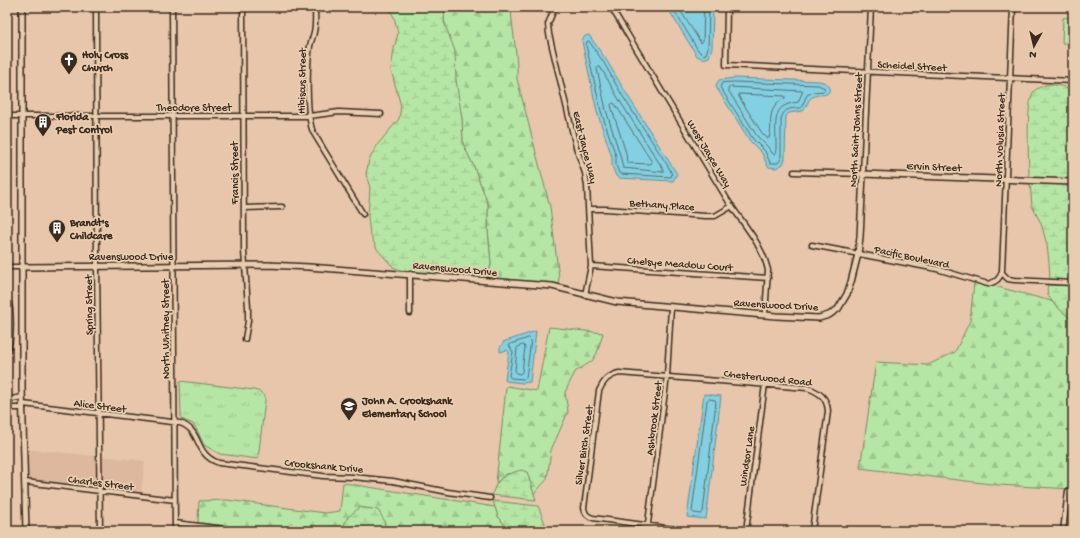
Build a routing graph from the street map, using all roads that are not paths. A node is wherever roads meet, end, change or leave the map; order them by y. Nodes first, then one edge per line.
1 (22, 7) edge
2 (96, 7) edge
3 (172, 7) edge
4 (243, 7) edge
5 (315, 7) edge
6 (555, 7) edge
7 (611, 7) edge
8 (727, 7) edge
9 (871, 7) edge
10 (1013, 7) edge
11 (868, 72) junction
12 (1010, 78) junction
13 (1073, 81) edge
14 (380, 114) dead end
15 (7, 116) edge
16 (96, 116) junction
17 (172, 116) junction
18 (243, 116) junction
19 (309, 116) junction
20 (22, 117) junction
21 (794, 172) dead end
22 (863, 174) junction
23 (1006, 179) junction
24 (1073, 182) edge
25 (732, 206) junction
26 (244, 208) junction
27 (282, 208) dead end
28 (588, 209) junction
29 (363, 214) dead end
30 (812, 245) dead end
31 (858, 254) junction
32 (244, 265) junction
33 (97, 266) junction
34 (173, 266) junction
35 (591, 266) junction
36 (7, 267) edge
37 (22, 267) junction
38 (1002, 273) junction
39 (410, 274) junction
40 (768, 278) junction
41 (1073, 283) edge
42 (586, 295) junction
43 (7, 296) edge
44 (671, 307) junction
45 (410, 313) dead end
46 (766, 315) junction
47 (245, 339) dead end
48 (7, 353) edge
49 (667, 376) junction
50 (765, 384) junction
51 (22, 397) junction
52 (7, 400) edge
53 (23, 406) junction
54 (7, 408) edge
55 (99, 413) junction
56 (174, 422) junction
57 (25, 482) junction
58 (99, 491) junction
59 (1073, 492) edge
60 (490, 498) dead end
61 (174, 500) junction
62 (175, 523) junction
63 (648, 526) junction
64 (26, 531) edge
65 (100, 531) edge
66 (175, 531) edge
67 (241, 531) edge
68 (647, 531) edge
69 (688, 531) edge
70 (746, 531) edge
71 (812, 531) edge
72 (1063, 531) edge

1 - 20 street
2 - 16 street, Spring Street
3 - 17 street, North Whitney Street
4 - 18 street, Francis Street
5 - 19 street, Hibiscus Street
6 - 28 street, East Jayce Way
7 - 25 street, West Jayce Way
8 - 11 street, Scheidel Street
9 - 11 street, North Saint Johns Street
10 - 12 street, North Volusia Street
11 - 12 street, Scheidel Street
11 - 22 street, North Saint Johns Street
12 - 13 street, Scheidel Street
12 - 23 street, North Volusia Street
14 - 19 street, Theodore Street
15 - 20 street, Theodore Street
16 - 17 street, Theodore Street
16 - 20 street, Theodore Street
16 - 33 street, Spring Street
17 - 18 street, Theodore Street
17 - 34 street, North Whitney Street
18 - 19 street, Theodore Street
18 - 26 street, Francis Street
19 - 29 street, Hibiscus Street
20 - 37 street
21 - 22 street, Ervin Street
22 - 23 street, Ervin Street
22 - 31 street, North Saint Johns Street
23 - 24 street, Ervin Street
23 - 38 street, North Volusia Street
25 - 28 street, Bethany Place
25 - 40 street, West Jayce Way
26 - 27 street
26 - 32 street, Francis Street
28 - 35 street, East Jayce Way
30 - 31 street, Pacific Boulevard
31 - 38 street, Pacific Boulevard
31 - 46 street, Ravenswood Drive
32 - 34 street, Ravenswood Drive
32 - 39 street, Ravenswood Drive
32 - 47 street, Francis Street
33 - 34 street, Ravenswood Drive
33 - 37 street, Ravenswood Drive
33 - 55 street, Spring Street
34 - 56 street, North Whitney Street
35 - 40 street, Chelsye Meadow Court
35 - 42 street, East Jayce Way
36 - 37 street, Ravenswood Drive
37 - 51 street
38 - 41 street
39 - 42 street, Ravenswood Drive
39 - 45 street
40 - 46 street, West Jayce Way
42 - 44 street, Ravenswood Drive
43 - 48 street
44 - 46 street, Ravenswood Drive
44 - 49 street, Ashbrook Street
49 - 50 street, Chesterwood Road
49 - 63 street, Ashbrook Street
49 - 63 street, Silver Birch Street
50 - 70 street, Windsor Lane
50 - 71 street, Chesterwood Road
51 - 52 street
51 - 53 street
53 - 54 street, Alice Street
53 - 55 street, Alice Street
53 - 57 street
55 - 56 street, Alice Street
55 - 58 street, Spring Street
56 - 60 street, Crookshank Drive
56 - 61 street, North Whitney Street
57 - 58 street, Charles Street
57 - 64 street
58 - 61 street, Charles Street
58 - 65 street, Spring Street
59 - 72 street
61 - 62 street, North Whitney Street
62 - 66 street, North Whitney Street
62 - 67 street
63 - 68 street, Ashbrook Street
63 - 69 street

